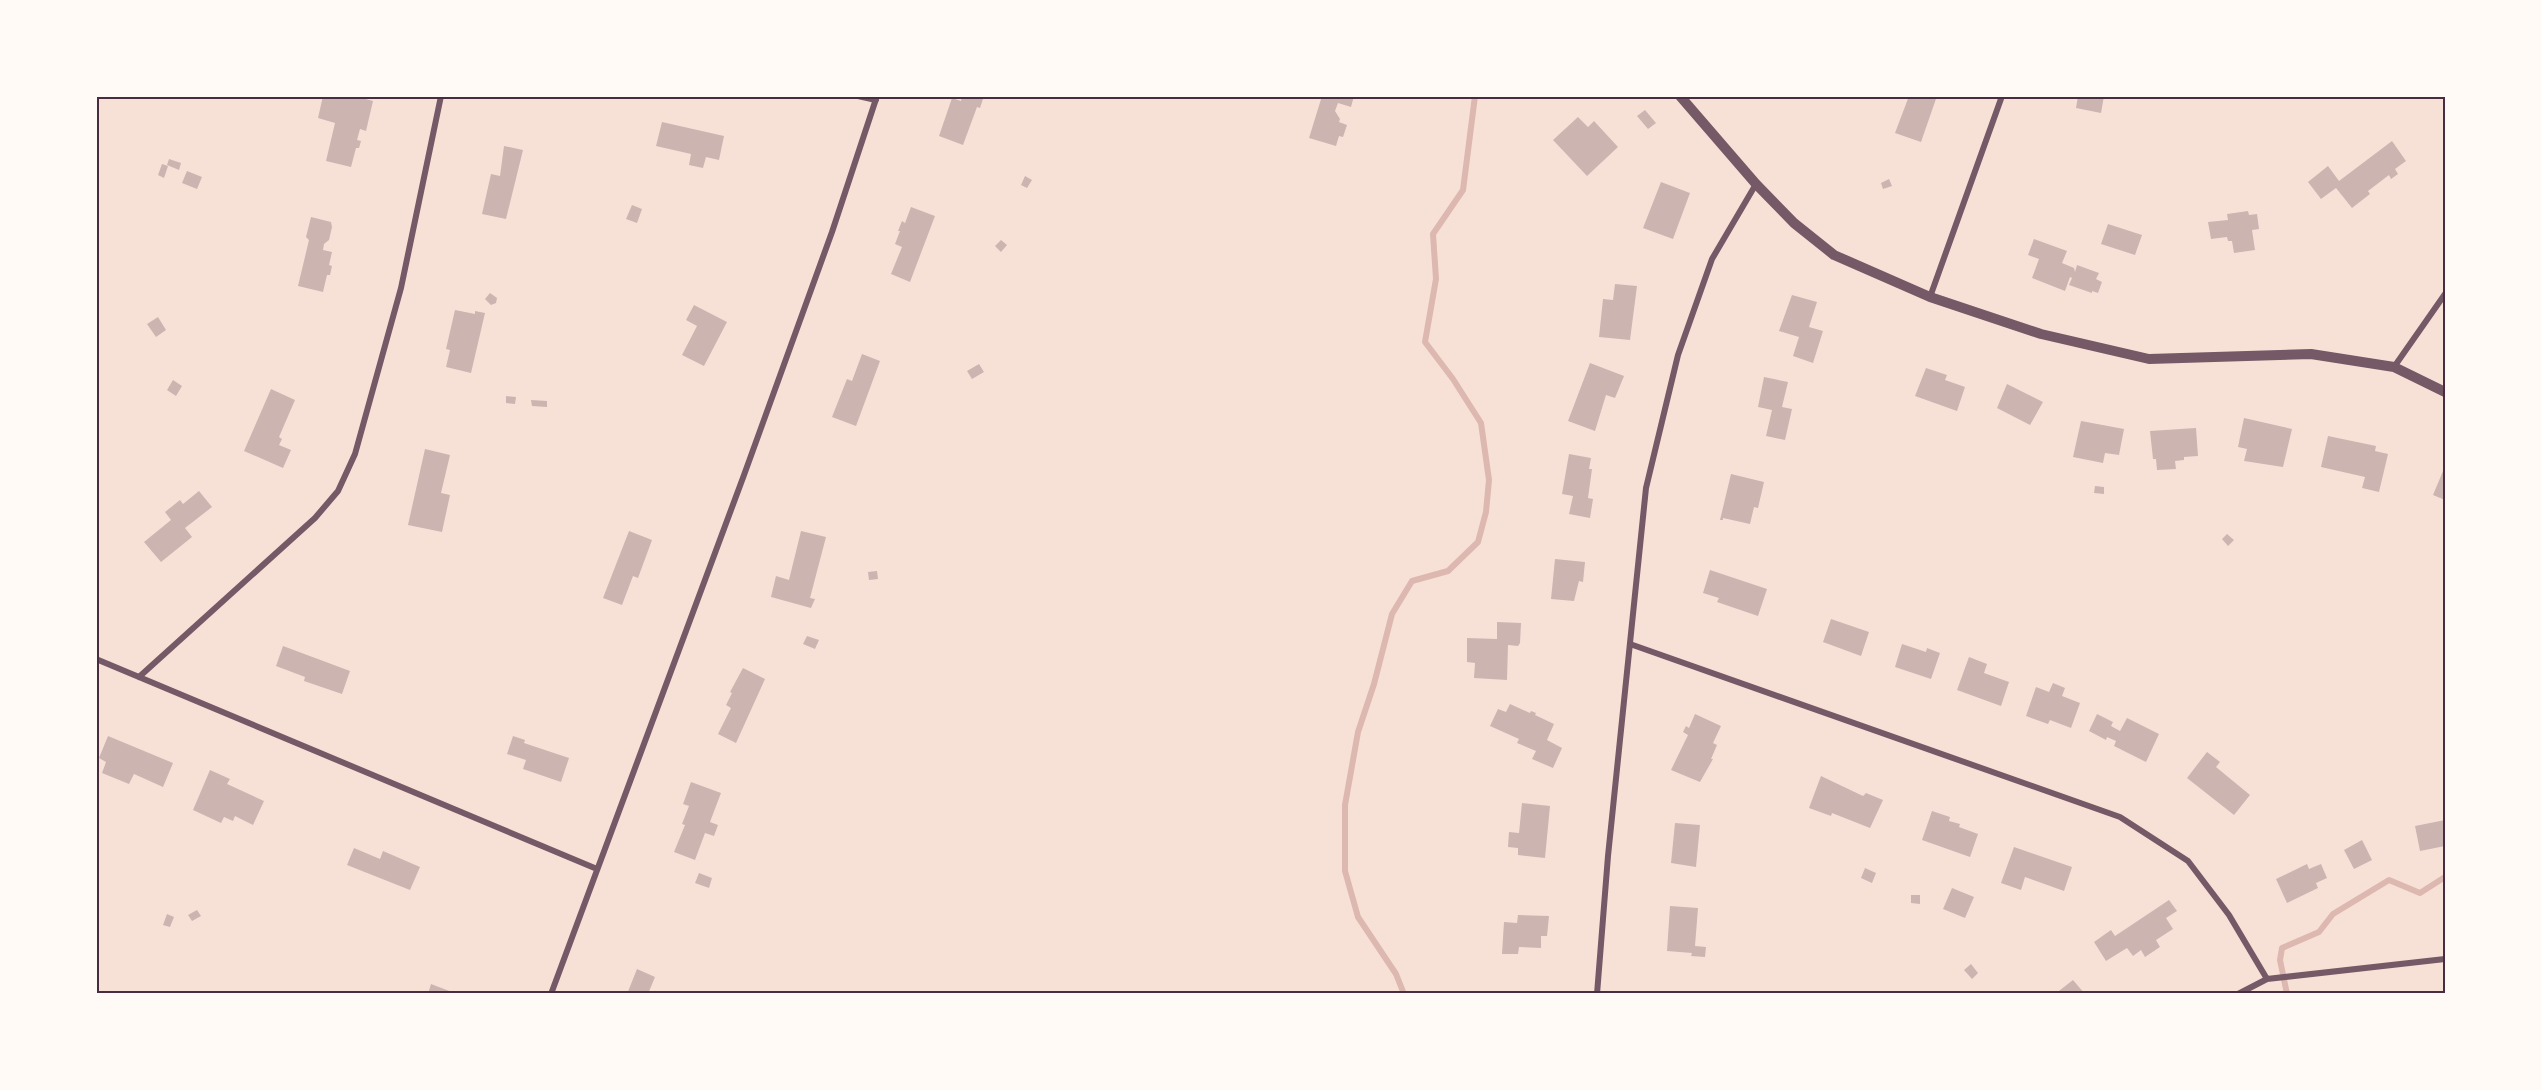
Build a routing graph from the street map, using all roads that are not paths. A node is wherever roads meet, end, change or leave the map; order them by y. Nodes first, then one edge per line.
1 (441, 96) edge
2 (858, 96) edge
3 (1680, 96) edge
4 (2002, 96) edge
5 (876, 98) edge
6 (1756, 184) junction
7 (2445, 294) edge
8 (1930, 297) junction
9 (2394, 367) junction
10 (2445, 392) edge
11 (1630, 644) junction
12 (96, 658) edge
13 (139, 677) junction
14 (597, 869) junction
15 (2445, 959) edge
16 (2267, 979) junction
17 (551, 994) edge
18 (1597, 994) edge
19 (2238, 994) edge

1 - 13 street
2 - 5 street
3 - 6 street
4 - 8 street
5 - 14 street
6 - 8 street
6 - 11 street
7 - 9 street
8 - 9 street
9 - 10 street
11 - 16 street
11 - 18 street
12 - 13 street
13 - 14 street
14 - 17 street
15 - 16 street
16 - 19 street

